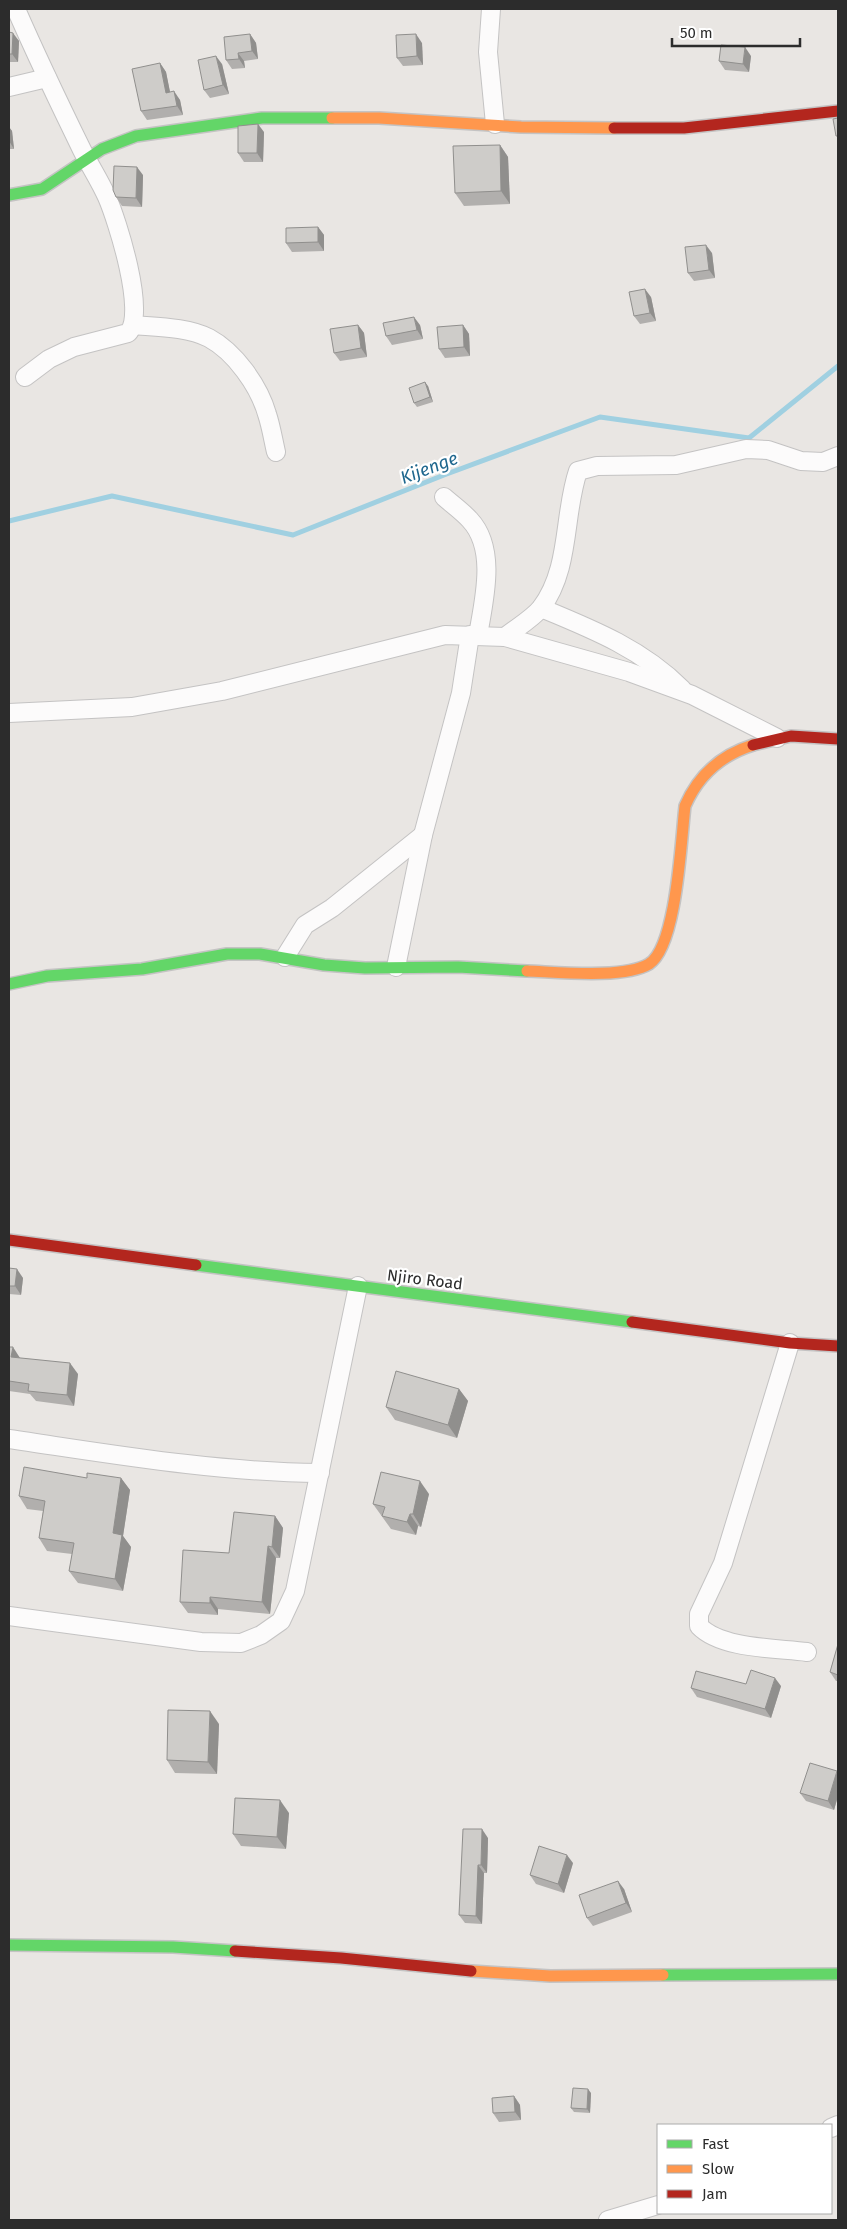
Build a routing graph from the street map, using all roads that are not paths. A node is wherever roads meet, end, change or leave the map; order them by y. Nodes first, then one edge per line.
1 (16, 9) edge
2 (491, 9) edge
3 (47, 78) junction
4 (9, 87) edge
5 (838, 111) edge
6 (495, 124) junction
7 (87, 159) junction
8 (9, 195) edge
9 (133, 325) junction
10 (25, 377) dead end
11 (276, 452) dead end
12 (838, 456) edge
13 (444, 497) dead end
14 (541, 608) junction
15 (474, 635) junction
16 (504, 637) junction
17 (686, 693) junction
18 (9, 713) edge
19 (777, 738) junction
20 (838, 739) edge
21 (423, 835) junction
22 (285, 957) junction
23 (396, 966) junction
24 (9, 984) edge
25 (9, 1240) edge
26 (358, 1286) junction
27 (790, 1344) junction
28 (838, 1346) edge
29 (9, 1439) edge
30 (320, 1473) junction
31 (9, 1616) edge
32 (807, 1652) dead end
33 (9, 1945) edge
34 (838, 1974) edge
35 (657, 2204) edge
36 (608, 2220) edge

1 - 3 street
2 - 6 street
3 - 4 street
3 - 7 street
5 - 6 street
6 - 7 street
7 - 8 street
7 - 9 street
9 - 10 street
9 - 11 street
12 - 14 street
13 - 15 street
14 - 16 street
14 - 17 street
15 - 16 street
15 - 18 street
15 - 21 street
16 - 17 street
17 - 19 street
19 - 20 street
19 - 23 street
21 - 22 street
21 - 23 street
22 - 23 street
22 - 24 street
25 - 26 street, Njiro Road
26 - 27 street, Njiro Road
26 - 30 street
27 - 28 street, Njiro Road
27 - 32 street
29 - 30 street
30 - 31 street
33 - 34 street
35 - 36 street

